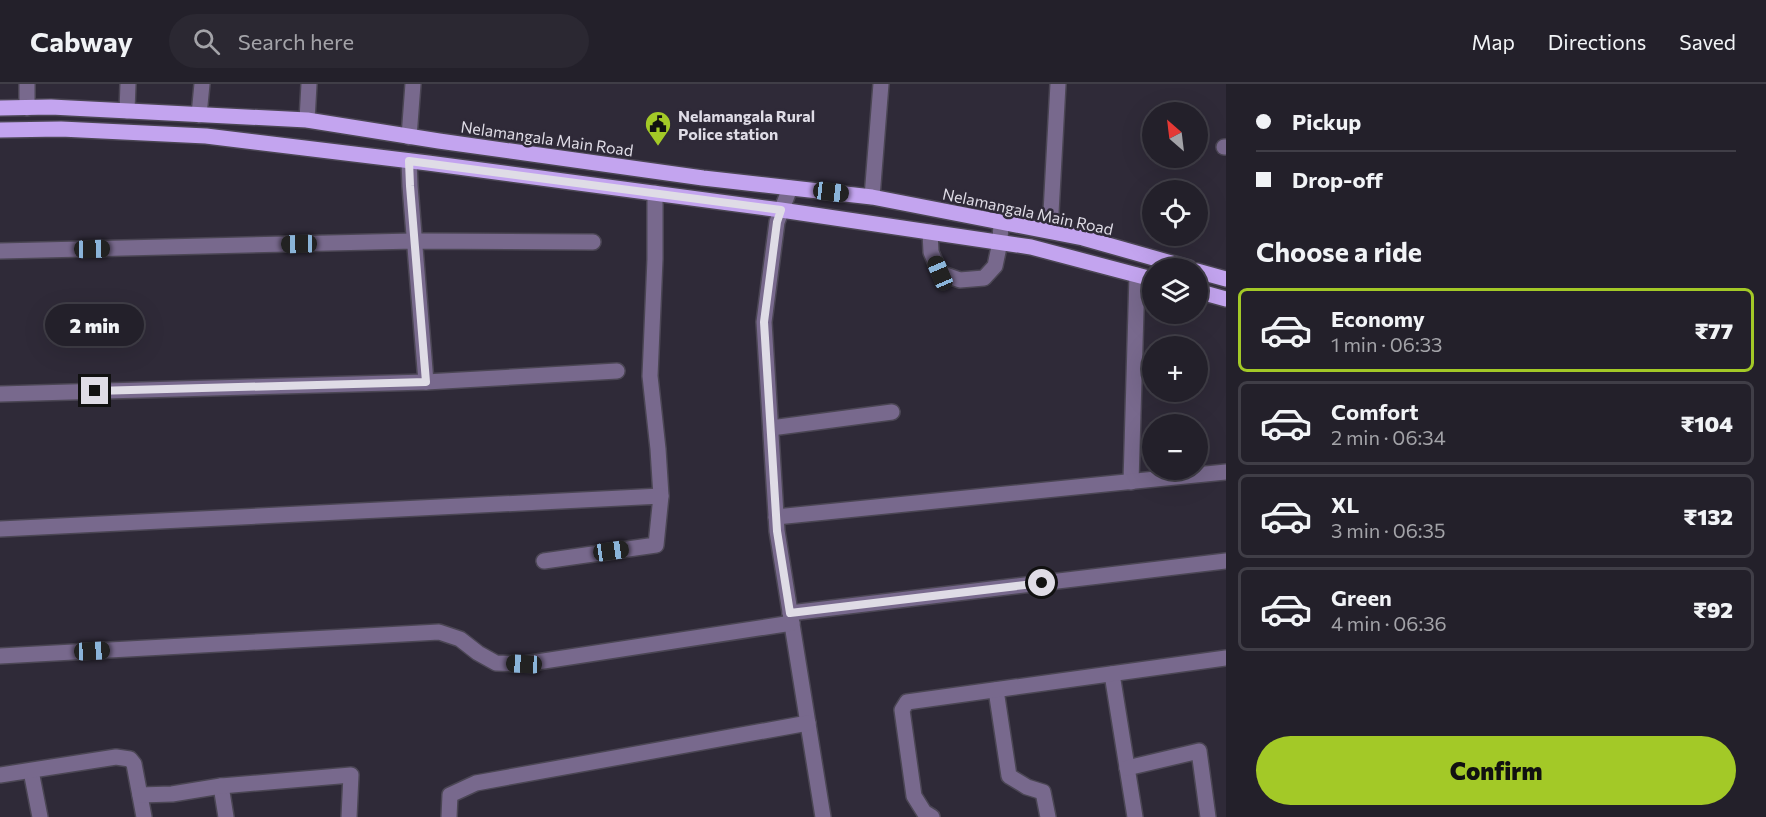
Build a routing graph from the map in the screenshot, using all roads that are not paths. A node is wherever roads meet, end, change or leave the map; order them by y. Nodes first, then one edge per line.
1 (27, 84) edge
2 (128, 84) edge
3 (202, 84) edge
4 (309, 84) edge
5 (413, 84) edge
6 (882, 84) edge
7 (1058, 84) edge
8 (0, 108) edge
9 (27, 108) junction
10 (127, 111) junction
11 (199, 115) junction
12 (307, 120) junction
13 (0, 130) edge
14 (409, 137) junction
15 (409, 161) junction
16 (790, 188) junction
17 (656, 194) junction
18 (872, 197) junction
19 (781, 210) junction
20 (1001, 222) junction
21 (1050, 231) junction
22 (930, 232) junction
23 (414, 241) junction
24 (593, 242) dead end
25 (1000, 242) junction
26 (0, 251) edge
27 (1154, 258) edge
28 (1208, 274) edge
29 (1137, 275) junction
30 (1142, 276) edge
31 (1226, 279) edge
32 (1208, 294) edge
33 (1226, 299) edge
34 (617, 371) dead end
35 (426, 382) junction
36 (0, 394) edge
37 (892, 412) dead end
38 (771, 428) junction
39 (1226, 472) edge
40 (1131, 482) junction
41 (661, 495) junction
42 (776, 517) junction
43 (0, 529) edge
44 (544, 561) dead end
45 (1226, 561) edge
46 (791, 618) junction
47 (0, 656) edge
48 (1226, 658) edge
49 (1112, 674) junction
50 (996, 690) junction
51 (808, 723) junction
52 (1127, 768) junction
53 (31, 771) junction
54 (0, 775) edge
55 (221, 786) junction
56 (140, 795) junction
57 (40, 817) edge
58 (144, 817) edge
59 (226, 817) edge
60 (349, 817) edge
61 (449, 817) edge
62 (823, 817) edge
63 (932, 817) edge
64 (1048, 817) edge
65 (1135, 817) edge
66 (1208, 817) edge

1 - 9 street
2 - 10 street
3 - 11 street
4 - 12 street
5 - 14 street
6 - 18 street
7 - 21 street
8 - 9 main road, Nelamangala Main Road
9 - 10 main road, Nelamangala Main Road
10 - 11 main road, Nelamangala Main Road
11 - 12 main road, Nelamangala Main Road
12 - 14 main road, Nelamangala Main Road
13 - 15 main road
14 - 16 main road, Nelamangala Main Road
15 - 17 main road
15 - 23 street
16 - 18 main road, Nelamangala Main Road
16 - 19 street
17 - 19 main road
17 - 41 street
18 - 20 main road, Nelamangala Main Road
19 - 22 main road
19 - 38 street
20 - 21 main road, Nelamangala Main Road
20 - 25 street
21 - 27 main road, Nelamangala Main Road
22 - 25 main road
22 - 25 street
23 - 24 street
23 - 26 street
23 - 35 street
25 - 29 main road
28 - 31 main road
29 - 30 main road
29 - 40 street
32 - 33 main road
34 - 35 street
35 - 36 street
37 - 38 street
38 - 42 street
39 - 40 street
40 - 42 street
41 - 43 street
41 - 44 street
42 - 46 street
45 - 46 street
46 - 47 street
46 - 51 street
48 - 49 street
49 - 50 street
49 - 52 street
50 - 63 street
50 - 64 street
51 - 61 street
51 - 62 street
52 - 65 street
52 - 66 street
53 - 54 street
53 - 56 street
53 - 57 street
55 - 56 street
55 - 59 street
55 - 60 street
56 - 58 street

